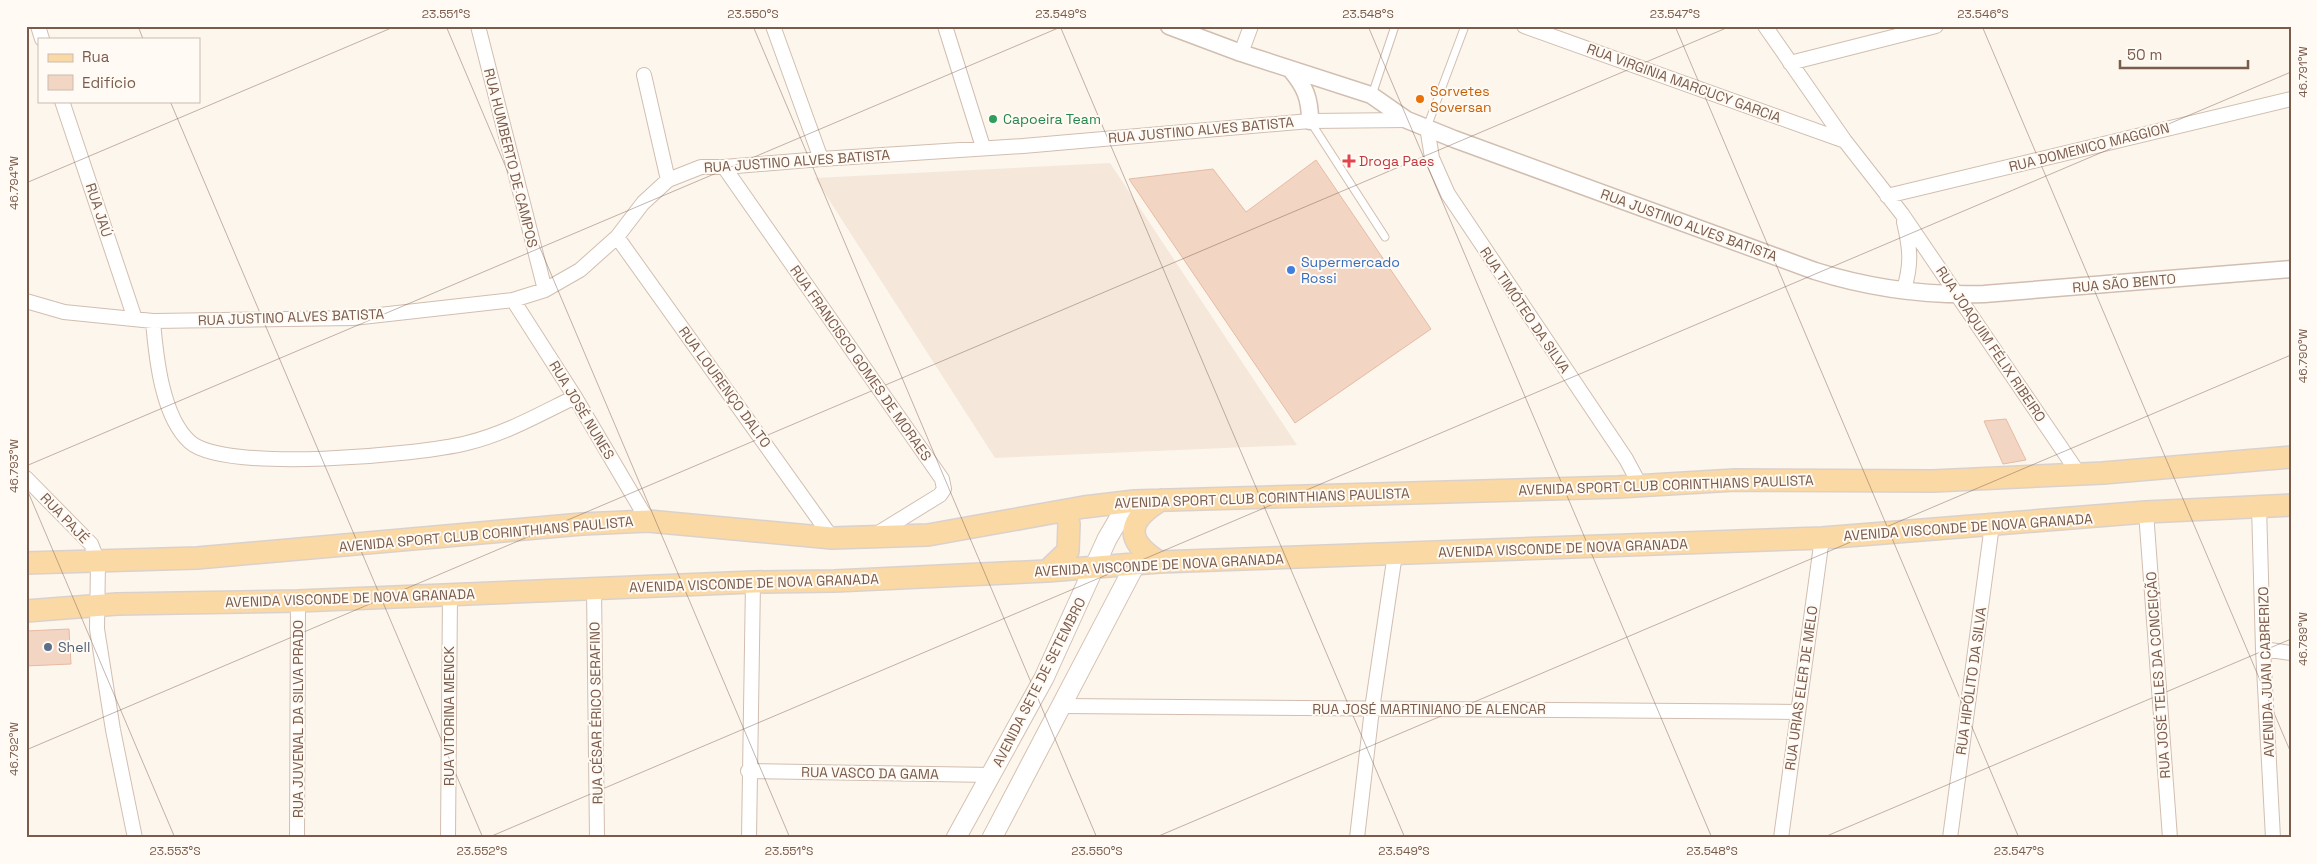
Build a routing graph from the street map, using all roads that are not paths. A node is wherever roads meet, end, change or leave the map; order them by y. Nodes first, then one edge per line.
1 (38, 26) edge
2 (773, 26) edge
3 (945, 26) edge
4 (1169, 26) edge
5 (1251, 26) edge
6 (1395, 26) edge
7 (1465, 26) edge
8 (1524, 26) edge
9 (1765, 26) edge
10 (1936, 26) edge
11 (483, 27) edge
12 (42, 38) edge
13 (1241, 53) junction
14 (1790, 63) junction
15 (1291, 70) junction
16 (644, 75) dead end
17 (1372, 96) junction
18 (2291, 99) edge
19 (62, 102) edge
20 (1408, 120) junction
21 (1310, 121) junction
22 (1427, 127) junction
23 (1845, 141) junction
24 (984, 147) junction
25 (821, 159) junction
26 (724, 167) junction
27 (668, 180) junction
28 (1887, 196) junction
29 (1902, 214) junction
30 (1385, 237) dead end
31 (617, 238) junction
32 (2291, 269) edge
33 (1904, 289) junction
34 (545, 290) junction
35 (1958, 295) junction
36 (513, 300) junction
37 (26, 301) edge
38 (135, 320) junction
39 (153, 321) junction
40 (575, 397) junction
41 (2291, 457) edge
42 (2079, 474) junction
43 (26, 478) edge
44 (1640, 485) junction
45 (1161, 500) junction
46 (1135, 501) junction
47 (2280, 504) edge
48 (1066, 511) junction
49 (2146, 512) junction
50 (648, 521) junction
51 (1992, 525) junction
52 (873, 536) junction
53 (832, 538) junction
54 (1822, 538) junction
55 (1395, 554) junction
56 (98, 562) junction
57 (1159, 562) junction
58 (26, 563) edge
59 (1135, 565) junction
60 (1095, 568) junction
61 (1047, 571) junction
62 (753, 582) junction
63 (594, 588) junction
64 (450, 595) junction
65 (298, 601) junction
66 (96, 606) junction
67 (26, 611) edge
68 (2263, 649) junction
69 (2291, 653) edge
70 (1061, 706) junction
71 (1372, 708) junction
72 (1797, 712) junction
73 (748, 771) junction
74 (992, 775) junction
75 (135, 838) edge
76 (297, 838) edge
77 (448, 838) edge
78 (597, 838) edge
79 (749, 838) edge
80 (956, 838) edge
81 (992, 838) edge
82 (1356, 838) edge
83 (1781, 838) edge
84 (1950, 838) edge
85 (2170, 838) edge
86 (2273, 838) edge

1 - 12 street
2 - 25 street
3 - 24 street
4 - 13 street, RUA JUSTINO ALVES BATISTA
5 - 13 street
6 - 17 lane
7 - 22 lane
8 - 23 street, RUA VIRGINIA MARCUCY GARCIA
9 - 14 street, RUA JOAQUIM FÉLIX RIBEIRO
10 - 14 street
11 - 34 street, RUA HUMBERTO DE CAMPOS
13 - 15 street, RUA JUSTINO ALVES BATISTA
14 - 23 street, RUA JOAQUIM FÉLIX RIBEIRO
15 - 17 street, RUA JUSTINO ALVES BATISTA
15 - 21 street
16 - 27 street
17 - 20 street, RUA JUSTINO ALVES BATISTA
18 - 28 street, RUA DOMENICO MAGGION
19 - 38 street, RUA JAÚ
20 - 21 street, RUA JUSTINO ALVES BATISTA
20 - 22 street, RUA JUSTINO ALVES BATISTA
21 - 24 street, RUA JUSTINO ALVES BATISTA
21 - 30 lane
22 - 33 street, RUA JUSTINO ALVES BATISTA
22 - 44 street, RUA TIMÓTEO DA SILVA
23 - 28 street, RUA JOAQUIM FÉLIX RIBEIRO
24 - 25 street, RUA JUSTINO ALVES BATISTA
25 - 26 street, RUA JUSTINO ALVES BATISTA
26 - 27 street, RUA JUSTINO ALVES BATISTA
26 - 52 street, RUA FRANCISCO GOMES DE MORAES
27 - 31 street, RUA JUSTINO ALVES BATISTA
28 - 29 street, RUA JOAQUIM FÉLIX RIBEIRO
29 - 33 street, RUA JOAQUIM FÉLIX RIBEIRO
29 - 35 street, RUA JOAQUIM FÉLIX RIBEIRO
31 - 34 street, RUA JUSTINO ALVES BATISTA
31 - 53 street, RUA LOURENÇO DALTO
32 - 35 street, RUA SÃO BENTO
33 - 35 street, RUA JUSTINO ALVES BATISTA
34 - 36 street, RUA JUSTINO ALVES BATISTA
35 - 42 street, RUA JOAQUIM FÉLIX RIBEIRO
36 - 39 street, RUA JUSTINO ALVES BATISTA
36 - 40 street, RUA JOSÉ NUNES
37 - 38 street, RUA JUSTINO ALVES BATISTA
38 - 39 street, RUA JUSTINO ALVES BATISTA
39 - 40 street
40 - 50 street, RUA JOSÉ NUNES
41 - 42 main road, AVENIDA SPORT CLUB CORINTHIANS PAULISTA
42 - 44 main road, AVENIDA SPORT CLUB CORINTHIANS PAULISTA
43 - 56 street, RUA PAJÉ
44 - 45 main road, AVENIDA SPORT CLUB CORINTHIANS PAULISTA
45 - 46 main road, AVENIDA SPORT CLUB CORINTHIANS PAULISTA
45 - 57 main road
46 - 48 main road, AVENIDA SPORT CLUB CORINTHIANS PAULISTA
46 - 60 main road, AVENIDA SETE DE SETEMBRO
47 - 49 main road, AVENIDA VISCONDE DE NOVA GRANADA
47 - 68 street, AVENIDA JUAN CABRERIZO
48 - 52 main road, AVENIDA SPORT CLUB CORINTHIANS PAULISTA
48 - 61 main road
49 - 51 main road, AVENIDA VISCONDE DE NOVA GRANADA
49 - 85 street, RUA JOSÉ TELES DA CONCEIÇÃO
50 - 53 main road, AVENIDA SPORT CLUB CORINTHIANS PAULISTA
50 - 56 main road, AVENIDA SPORT CLUB CORINTHIANS PAULISTA
51 - 54 main road, AVENIDA VISCONDE DE NOVA GRANADA
51 - 84 street, RUA HIPÓLITO DA SILVA
52 - 53 main road, AVENIDA SPORT CLUB CORINTHIANS PAULISTA
54 - 55 main road, AVENIDA VISCONDE DE NOVA GRANADA
54 - 72 street, RUA URIAS ELER DE MELO
55 - 57 main road, AVENIDA VISCONDE DE NOVA GRANADA
55 - 71 street
56 - 58 main road, AVENIDA SPORT CLUB CORINTHIANS PAULISTA
56 - 66 street
57 - 59 main road, AVENIDA VISCONDE DE NOVA GRANADA
59 - 60 main road, AVENIDA VISCONDE DE NOVA GRANADA
59 - 70 main road
60 - 61 main road, AVENIDA VISCONDE DE NOVA GRANADA
60 - 74 main road, AVENIDA SETE DE SETEMBRO
61 - 62 main road, AVENIDA VISCONDE DE NOVA GRANADA
62 - 63 main road, AVENIDA VISCONDE DE NOVA GRANADA
62 - 73 street
63 - 64 main road, AVENIDA VISCONDE DE NOVA GRANADA
63 - 78 street, RUA CÉSAR ÉRICO SERAFINO
64 - 65 main road, AVENIDA VISCONDE DE NOVA GRANADA
64 - 77 street, RUA VITORINA MENCK
65 - 66 main road, AVENIDA VISCONDE DE NOVA GRANADA
65 - 76 street, RUA JUVENAL DA SILVA PRADO
66 - 67 main road, AVENIDA VISCONDE DE NOVA GRANADA
66 - 75 street
68 - 69 street
68 - 86 street, AVENIDA JUAN CABRERIZO
70 - 71 street, RUA JOSÉ MARTINIANO DE ALENCAR
70 - 81 main road
71 - 72 street, RUA JOSÉ MARTINIANO DE ALENCAR
71 - 82 street
72 - 83 street, RUA URIAS ELER DE MELO
73 - 74 street, RUA VASCO DA GAMA
73 - 79 street
74 - 80 main road, AVENIDA SETE DE SETEMBRO

